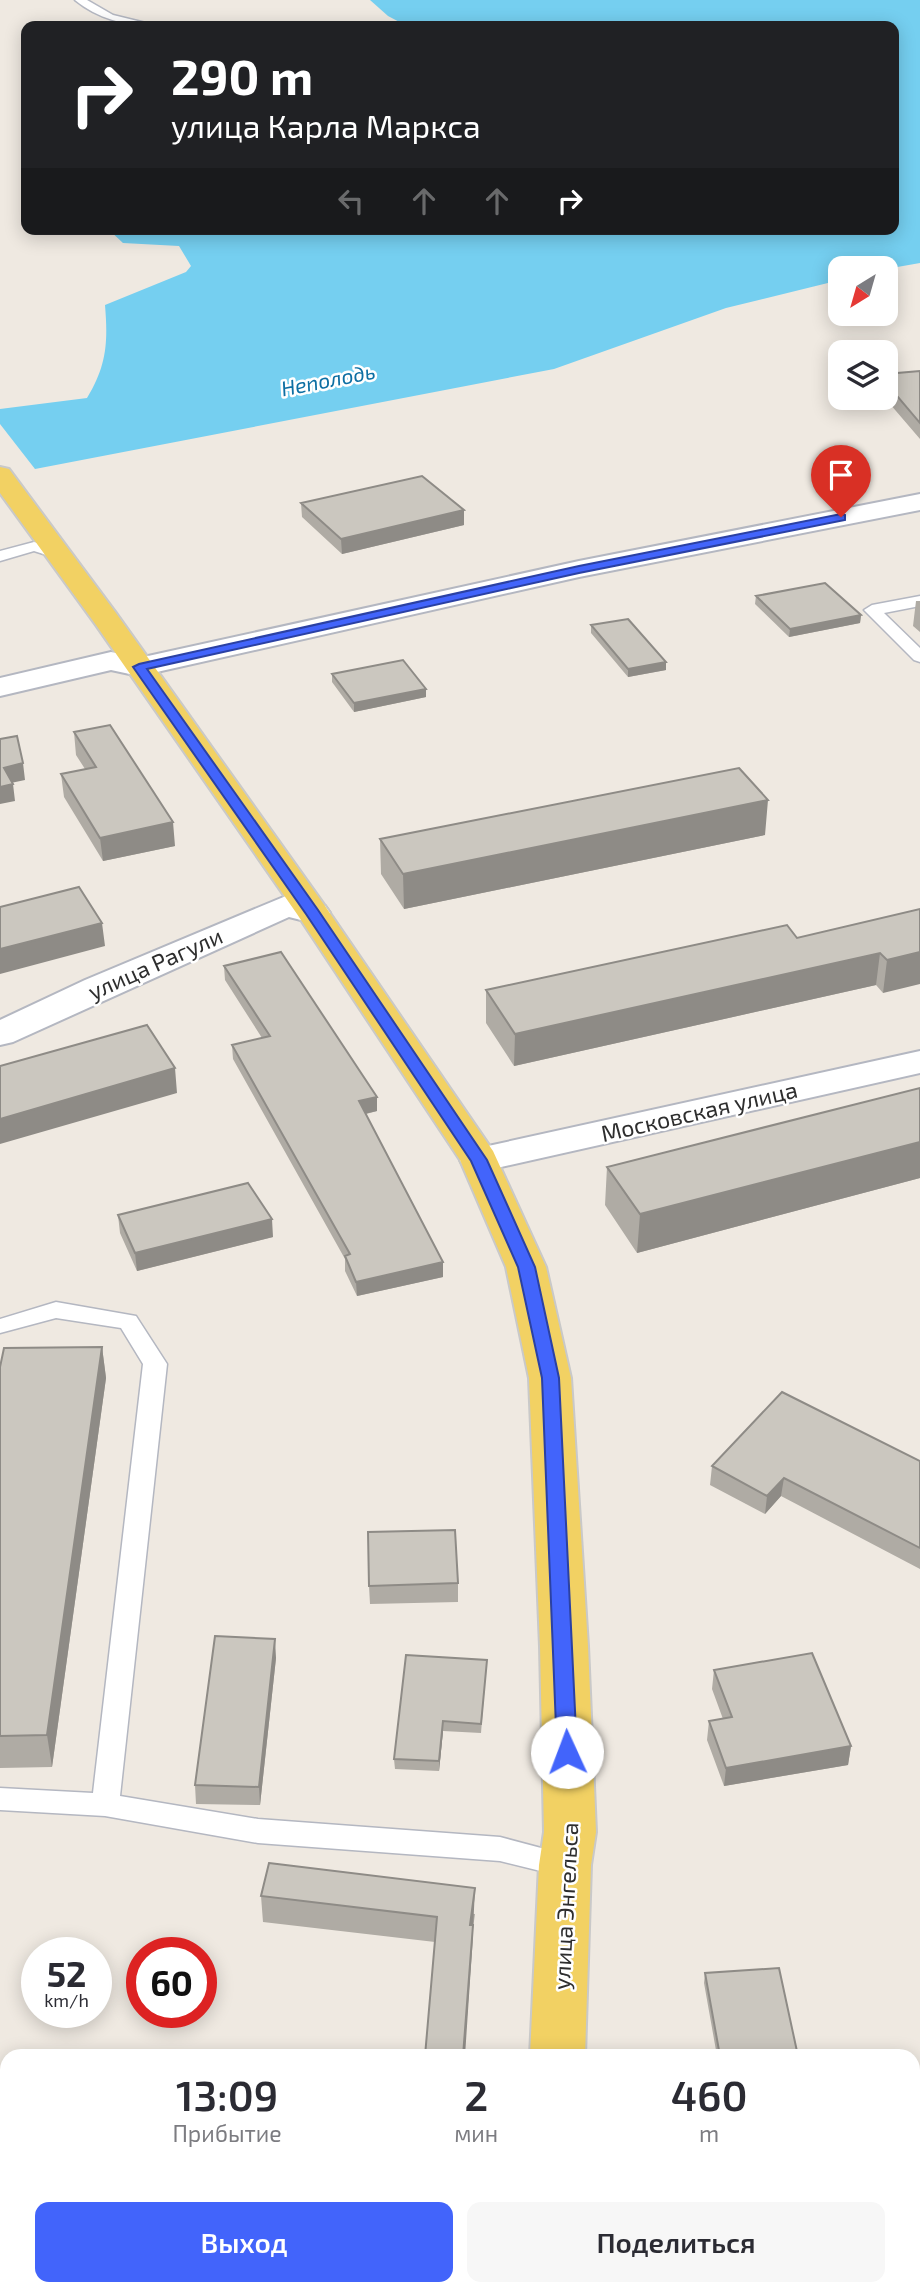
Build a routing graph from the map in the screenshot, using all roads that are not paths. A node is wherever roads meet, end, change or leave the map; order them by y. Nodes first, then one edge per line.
1 (80, 0) edge
2 (129, 21) edge
3 (0, 475) edge
4 (920, 502) edge
5 (45, 538) junction
6 (0, 556) edge
7 (920, 601) edge
8 (920, 657) edge
9 (139, 667) junction
10 (0, 687) edge
11 (313, 913) junction
12 (0, 1034) edge
13 (920, 1062) edge
14 (479, 1160) junction
15 (2, 1326) dead end
16 (0, 1799) edge
17 (105, 1805) junction
18 (565, 1865) junction
19 (558, 2049) edge

1 - 2 lane
3 - 5 main road, улица Энгельса
4 - 9 street
5 - 6 lane
5 - 9 main road, улица Энгельса
7 - 8 lane
9 - 10 street
9 - 11 main road, улица Энгельса
11 - 12 street, улица Рагули
11 - 14 main road, улица Энгельса
13 - 14 street, Московская улица
14 - 18 main road, улица Энгельса
15 - 17 lane
16 - 17 lane
17 - 18 lane
18 - 19 main road, улица Энгельса

